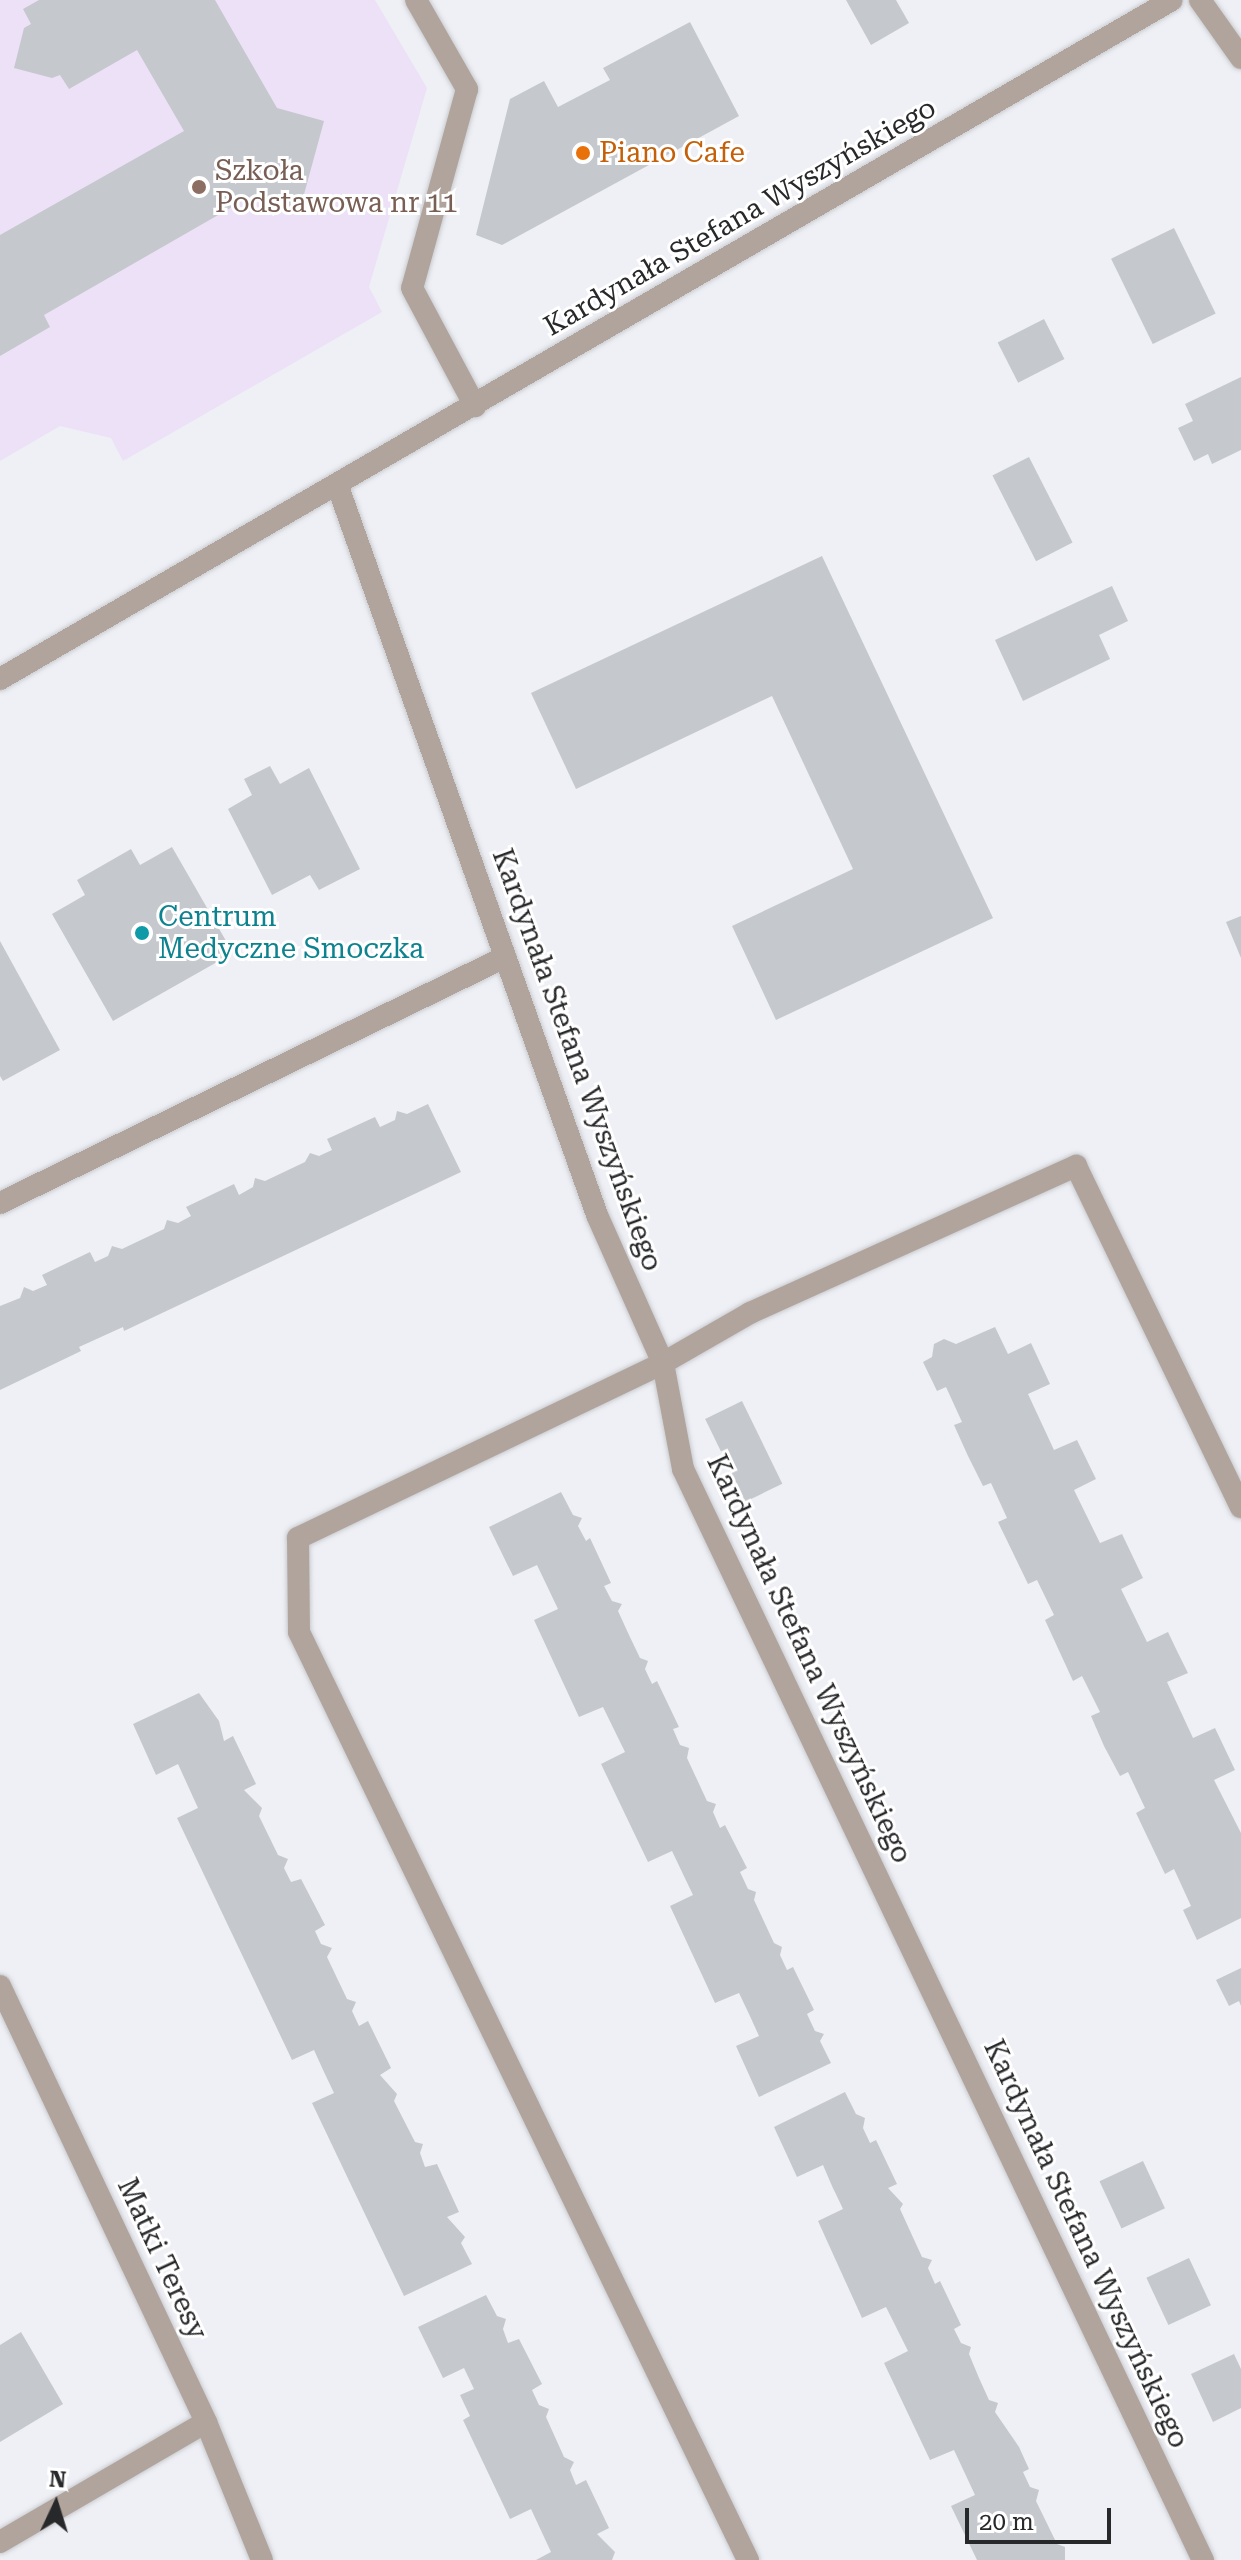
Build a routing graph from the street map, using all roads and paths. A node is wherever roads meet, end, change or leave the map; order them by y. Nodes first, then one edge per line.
1 (416, 0) edge
2 (1172, 0) edge
3 (1200, 0) edge
4 (1241, 58) edge
5 (475, 406) junction
6 (337, 484) junction
7 (0, 679) edge
8 (505, 957) junction
9 (0, 1203) edge
10 (663, 1363) junction
11 (1241, 1507) edge
12 (0, 1986) edge
13 (206, 2422) junction
14 (0, 2542) edge
15 (262, 2560) edge
16 (748, 2560) edge
17 (1203, 2560) edge

1 - 5 street
2 - 5 street, Kardynała Stefana Wyszyńskiego
3 - 4 street
5 - 6 street, Kardynała Stefana Wyszyńskiego
6 - 7 street, Kardynała Stefana Wyszyńskiego
6 - 8 street, Kardynała Stefana Wyszyńskiego
8 - 9 street
8 - 10 street, Kardynała Stefana Wyszyńskiego
10 - 11 street
10 - 16 street
10 - 17 street, Kardynała Stefana Wyszyńskiego
12 - 13 street, Matki Teresy
13 - 14 street
13 - 15 street, Matki Teresy

